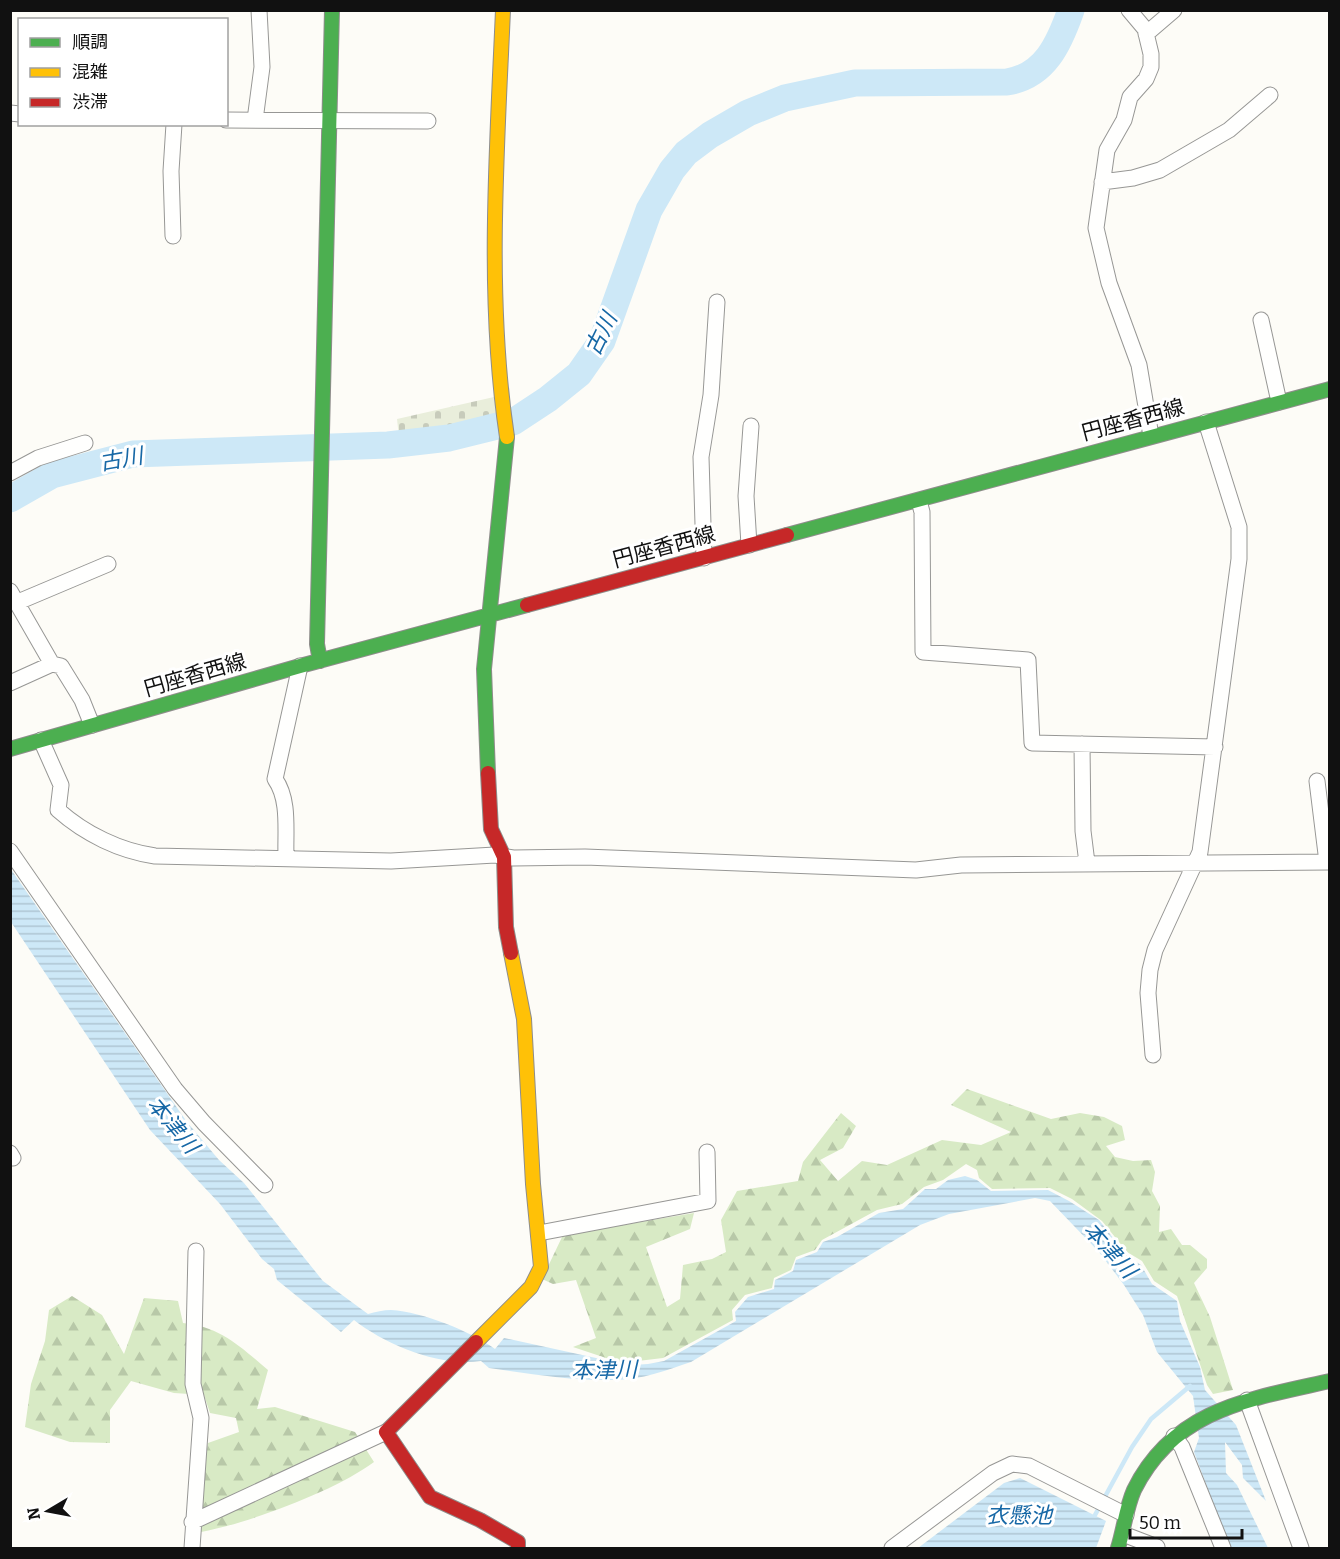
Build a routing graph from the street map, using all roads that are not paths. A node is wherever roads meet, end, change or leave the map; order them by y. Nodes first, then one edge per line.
1 (259, 10) edge
2 (332, 10) edge
3 (503, 10) edge
4 (1130, 10) edge
5 (1174, 10) edge
6 (1146, 34) junction
7 (1270, 95) dead end
8 (228, 120) edge
9 (255, 120) junction
10 (329, 120) junction
11 (428, 121) dead end
12 (174, 126) edge
13 (1102, 182) junction
14 (173, 236) dead end
15 (717, 302) dead end
16 (1261, 320) dead end
17 (1329, 389) edge
18 (1279, 402) junction
19 (1206, 422) junction
20 (751, 426) dead end
21 (1151, 436) junction
22 (85, 443) dead end
23 (10, 473) edge
24 (919, 501) junction
25 (749, 545) junction
26 (704, 558) junction
27 (108, 564) dead end
28 (14, 596) edge
29 (490, 615) junction
30 (320, 661) junction
31 (52, 664) junction
32 (300, 666) junction
33 (10, 683) edge
34 (92, 725) junction
35 (41, 740) junction
36 (1082, 744) junction
37 (1215, 747) junction
38 (10, 749) edge
39 (1322, 790) edge
40 (10, 851) edge
41 (286, 857) junction
42 (504, 857) junction
43 (1197, 862) junction
44 (1328, 862) edge
45 (1087, 863) junction
46 (1153, 1055) dead end
47 (707, 1152) dead end
48 (265, 1185) dead end
49 (539, 1233) junction
50 (196, 1251) dead end
51 (1329, 1381) edge
52 (1244, 1402) junction
53 (386, 1432) junction
54 (1176, 1434) junction
55 (1126, 1515) junction
56 (192, 1522) junction
57 (1121, 1541) edge
58 (1157, 1547) edge
59 (192, 1548) edge
60 (518, 1548) edge
61 (892, 1548) edge
62 (1222, 1548) edge
63 (1301, 1548) edge

1 - 9 street
2 - 10 street
3 - 29 street
4 - 6 street
5 - 6 street
6 - 13 street
7 - 13 street
8 - 9 street
9 - 10 street
10 - 11 street
10 - 30 street
12 - 14 street
13 - 21 street
15 - 26 street
16 - 18 street
17 - 18 street, 円座香西線
18 - 19 street, 円座香西線
19 - 21 street, 円座香西線
19 - 37 street
20 - 25 street
21 - 24 street, 円座香西線
22 - 23 street
24 - 25 street, 円座香西線
24 - 36 street
25 - 26 street, 円座香西線
26 - 29 street, 円座香西線
27 - 28 street
28 - 31 street
29 - 30 street, 円座香西線
29 - 42 street
30 - 32 street, 円座香西線
31 - 33 street
31 - 34 street
32 - 34 street, 円座香西線
32 - 41 street
34 - 35 street, 円座香西線
35 - 38 street, 円座香西線
35 - 41 street
36 - 37 street
36 - 45 street
37 - 43 street
39 - 44 street
40 - 48 street
41 - 42 street
42 - 45 street
42 - 49 street
43 - 44 street
43 - 45 street
43 - 46 street
47 - 49 street
49 - 53 street
50 - 56 street
51 - 52 street
52 - 54 street
52 - 63 street
53 - 56 street
53 - 60 street
54 - 55 street
54 - 62 street
55 - 57 street
55 - 61 street
56 - 59 street
57 - 58 street

